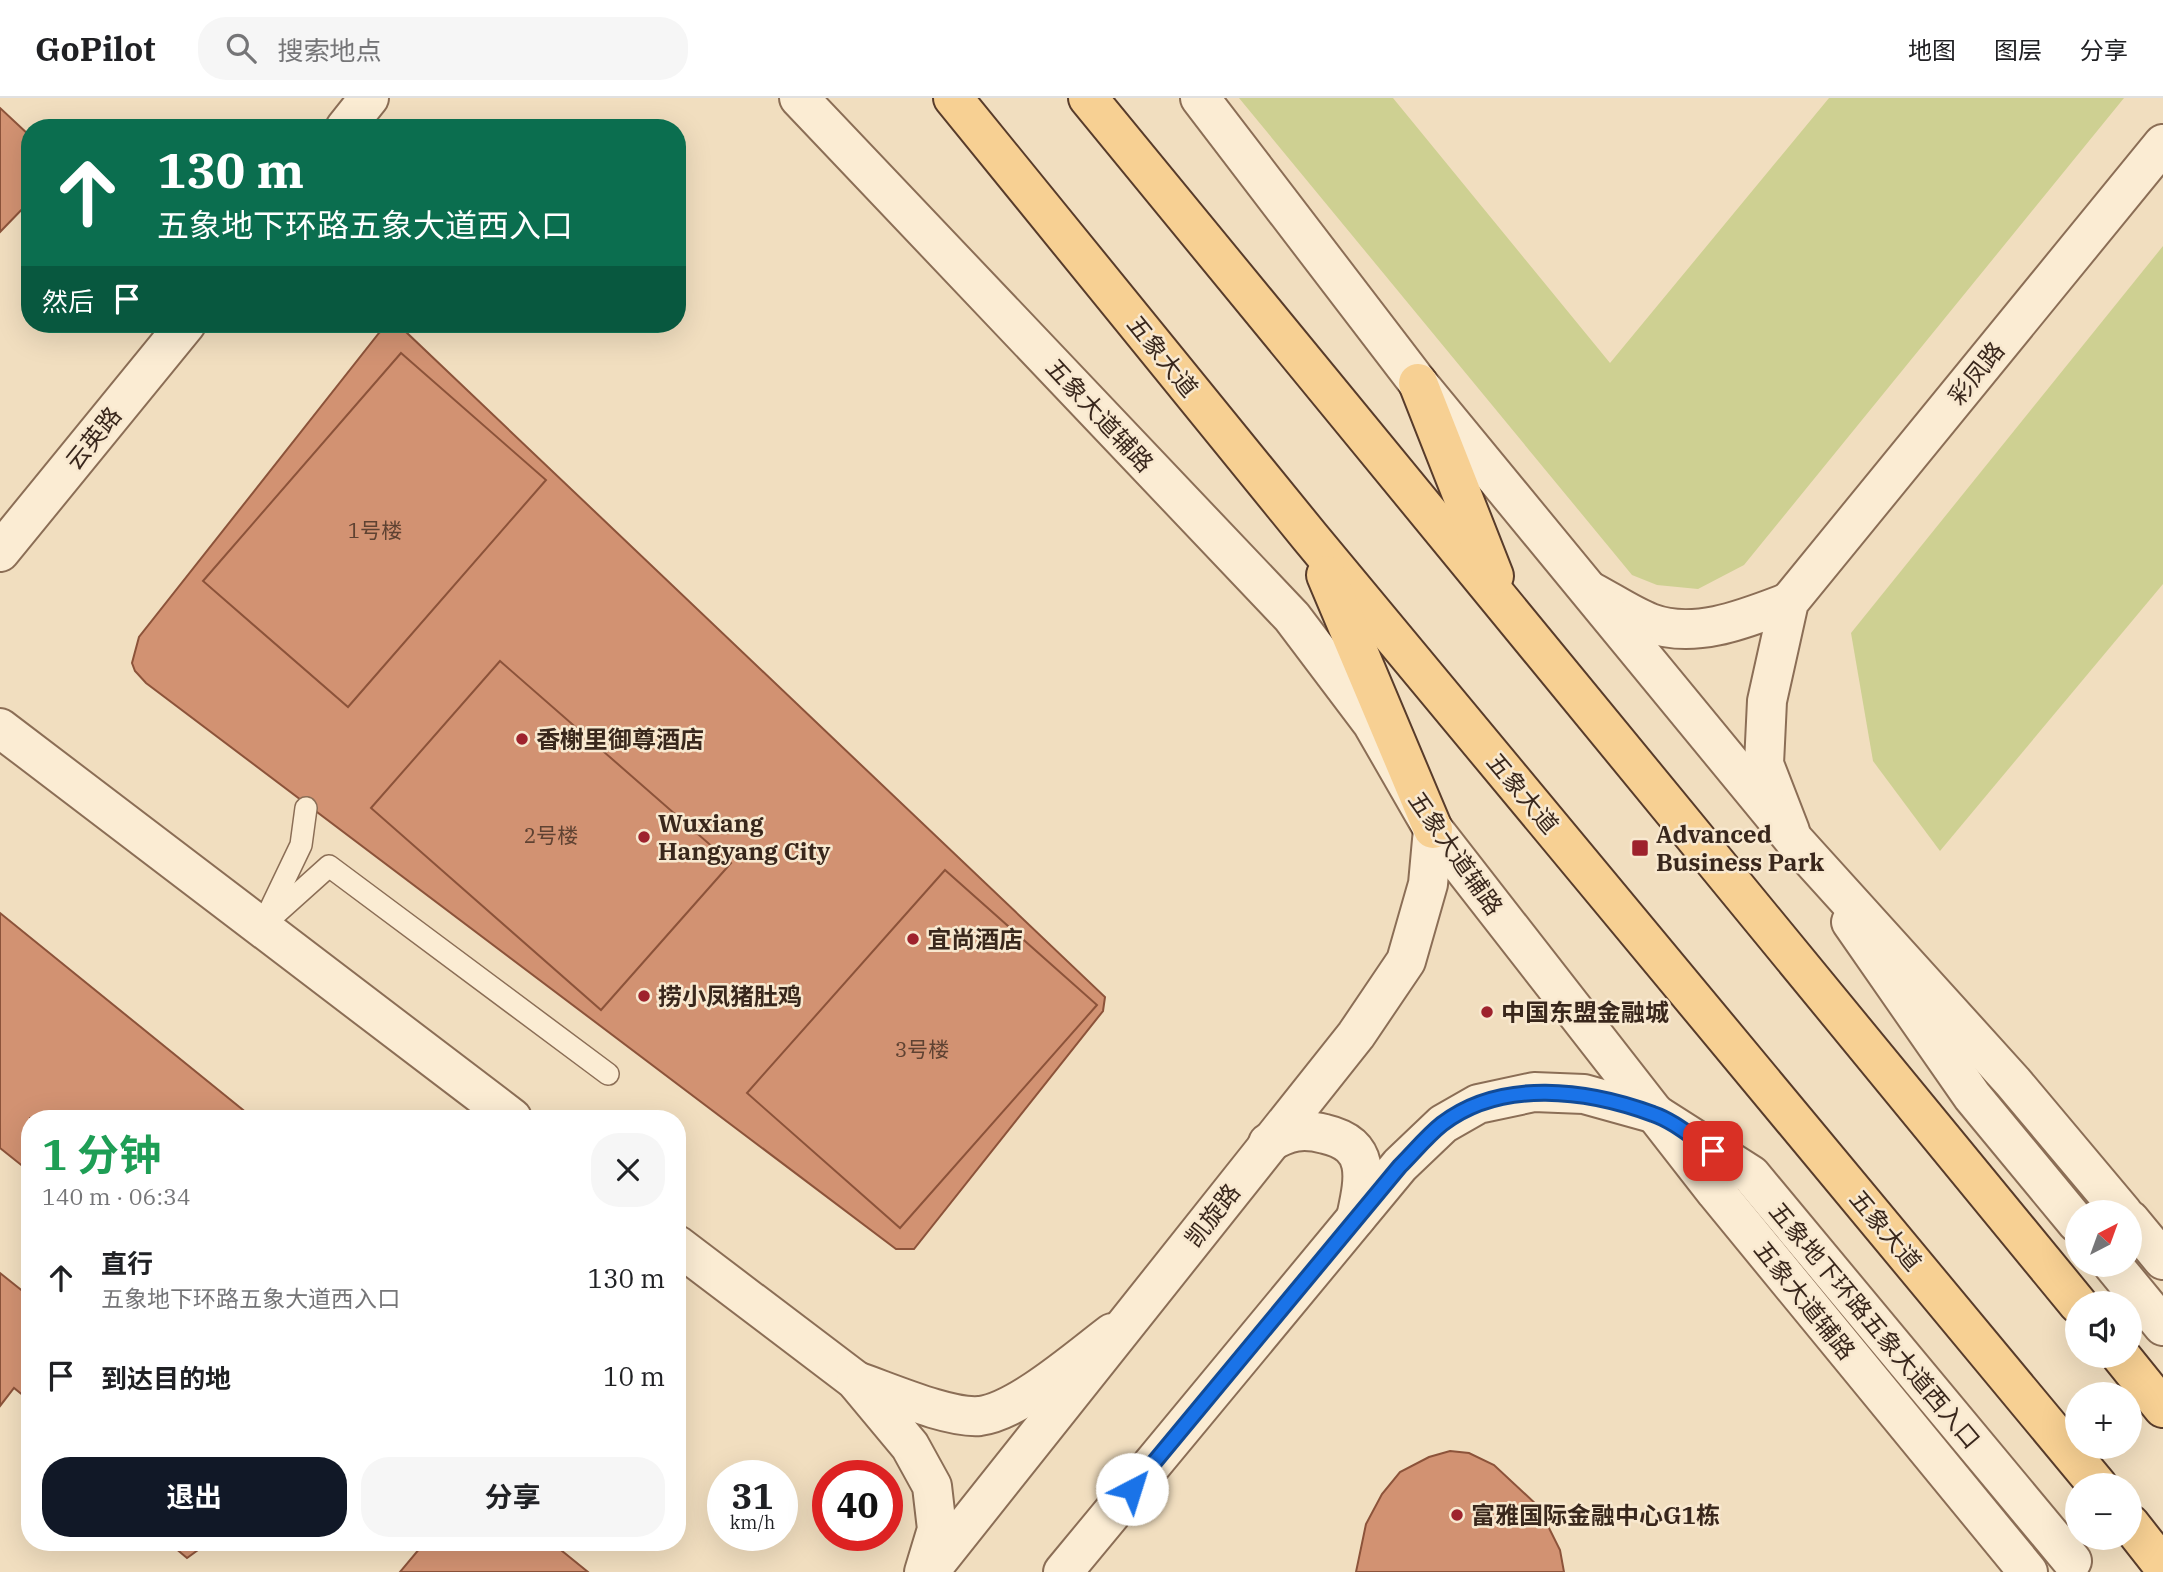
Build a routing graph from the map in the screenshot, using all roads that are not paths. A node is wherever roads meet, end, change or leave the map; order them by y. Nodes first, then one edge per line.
1 (369, 98) edge
2 (799, 98) edge
3 (953, 98) edge
4 (1088, 98) edge
5 (1200, 98) edge
6 (352, 119) edge
7 (2163, 144) edge
8 (179, 333) edge
9 (1418, 383) junction
10 (1310, 537) junction
11 (0, 552) edge
12 (1592, 592) junction
13 (1789, 602) junction
14 (1506, 607) junction
15 (0, 728) edge
16 (306, 808) dead end
17 (1433, 829) junction
18 (1793, 839) junction
19 (261, 927) junction
20 (608, 1074) dead end
21 (501, 1110) edge
22 (1656, 1114) junction
23 (1268, 1143) junction
24 (2112, 1200) edge
25 (2065, 1208) edge
26 (1356, 1218) junction
27 (2142, 1234) edge
28 (686, 1252) edge
29 (2163, 1259) edge
30 (2124, 1278) edge
31 (2067, 1291) edge
32 (1128, 1322) junction
33 (2163, 1326) edge
34 (2131, 1368) edge
35 (855, 1380) junction
36 (2163, 1408) edge
37 (2087, 1473) edge
38 (2142, 1539) edge
39 (2072, 1561) dead end
40 (2163, 1566) edge
41 (926, 1572) edge
42 (1063, 1572) edge
43 (2028, 1572) edge

1 - 6 street
2 - 17 street, 五象大道辅路
3 - 10 main road, 五象大道
4 - 14 main road
5 - 9 street
7 - 13 street, 彩凤路
8 - 11 street, 云英路
9 - 12 street
9 - 14 main road
10 - 17 main road
10 - 37 main road, 五象大道
12 - 13 street
12 - 18 street
13 - 18 street, 彩凤路
14 - 31 main road
15 - 19 street
16 - 19 lane
17 - 22 street, 五象大道辅路
17 - 23 street, 凯旋路
18 - 24 street
18 - 25 street
19 - 20 lane
19 - 21 street
22 - 26 street
22 - 39 street, 五象地下环路五象大道西入口
22 - 43 street, 五象大道辅路
23 - 26 street
23 - 32 street, 凯旋路
26 - 42 street
27 - 29 street
28 - 35 street
30 - 33 street
32 - 35 street
32 - 41 street, 凯旋路
34 - 36 main road
35 - 41 street
38 - 40 main road

